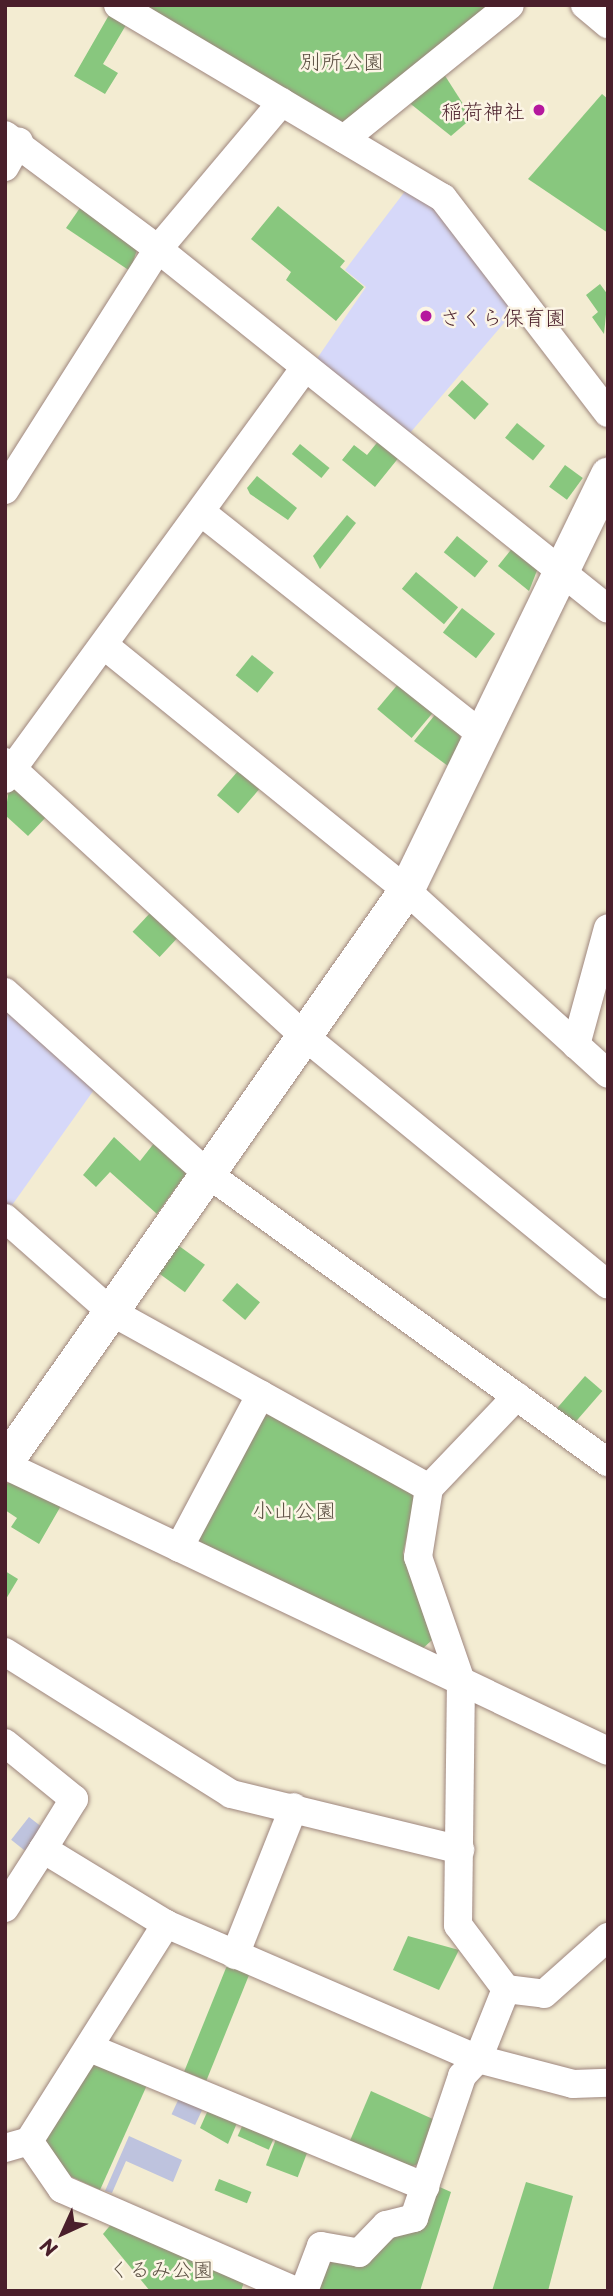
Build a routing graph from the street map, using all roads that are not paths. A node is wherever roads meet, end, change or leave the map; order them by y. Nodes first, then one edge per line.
1 (118, 5) edge
2 (510, 5) edge
3 (584, 5) edge
4 (608, 24) edge
5 (282, 102) junction
6 (12, 138) edge
7 (344, 139) junction
8 (5, 167) edge
9 (158, 249) junction
10 (304, 369) junction
11 (608, 413) edge
12 (608, 474) edge
13 (5, 491) edge
14 (201, 512) junction
15 (562, 572) junction
16 (608, 609) edge
17 (105, 646) junction
18 (481, 734) junction
19 (8, 770) edge
20 (406, 890) junction
21 (608, 928) edge
22 (5, 992) edge
23 (303, 1035) junction
24 (576, 1045) junction
25 (608, 1074) edge
26 (208, 1174) junction
27 (5, 1218) edge
28 (608, 1285) edge
29 (110, 1311) junction
30 (261, 1394) junction
31 (517, 1396) junction
32 (608, 1462) edge
33 (5, 1463) edge
34 (429, 1488) junction
35 (178, 1548) junction
36 (5, 1652) edge
37 (461, 1681) junction
38 (5, 1743) edge
39 (608, 1751) edge
40 (294, 1807) junction
41 (43, 1849) junction
42 (460, 1850) junction
43 (5, 1908) edge
44 (166, 1924) junction
45 (608, 1937) edge
46 (235, 1955) junction
47 (506, 1989) junction
48 (90, 2048) junction
49 (478, 2060) junction
50 (608, 2083) edge
51 (17, 2145) edge
52 (425, 2187) junction
53 (295, 2291) edge
54 (304, 2291) edge

1 - 5 street
2 - 7 street
3 - 4 street
5 - 7 street
5 - 9 street
6 - 8 street
6 - 9 street
7 - 11 street
9 - 10 street
9 - 13 street
10 - 14 street
10 - 15 street
12 - 15 street
14 - 17 street
14 - 18 street
15 - 16 street
15 - 18 street
17 - 19 street
17 - 20 street
18 - 20 street
19 - 23 street
20 - 23 street
20 - 24 street
21 - 24 street
22 - 26 street
23 - 26 street
23 - 28 street
24 - 25 street
26 - 29 street
26 - 31 street
27 - 29 street
29 - 30 street
29 - 33 street
30 - 34 street
30 - 35 street
31 - 32 street
31 - 34 street
33 - 35 street
34 - 37 street
35 - 37 street
36 - 40 street
37 - 39 street
37 - 42 street
38 - 41 street
40 - 42 street
40 - 46 street
41 - 43 street
41 - 44 street
42 - 47 street
44 - 46 street
44 - 48 street
45 - 47 street
46 - 49 street
47 - 49 street
48 - 51 street
48 - 52 street
49 - 50 street
49 - 52 street
51 - 53 street
52 - 54 street

